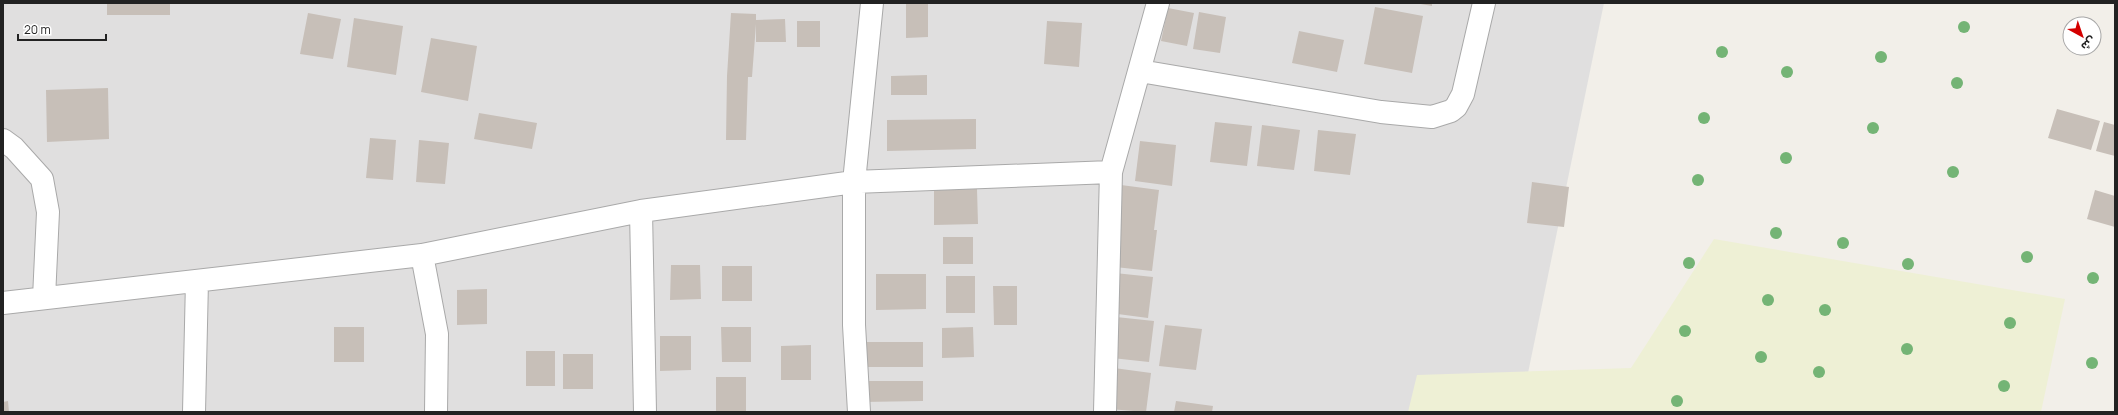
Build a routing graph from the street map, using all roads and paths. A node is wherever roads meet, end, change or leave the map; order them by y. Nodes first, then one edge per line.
1 (872, 3) edge
2 (1158, 3) edge
3 (1484, 3) edge
4 (1140, 71) junction
5 (3, 140) edge
6 (1111, 172) junction
7 (854, 182) junction
8 (641, 211) junction
9 (422, 254) junction
10 (197, 281) junction
11 (44, 298) junction
12 (3, 303) edge
13 (194, 412) edge
14 (436, 412) edge
15 (645, 412) edge
16 (859, 412) edge
17 (1105, 412) edge

1 - 7 street
2 - 4 street
3 - 4 street
4 - 6 street
5 - 11 street
6 - 7 street
6 - 17 street
7 - 8 street
7 - 16 street
8 - 9 street
8 - 15 street
9 - 10 street
9 - 14 street
10 - 11 street
10 - 13 street
11 - 12 street

